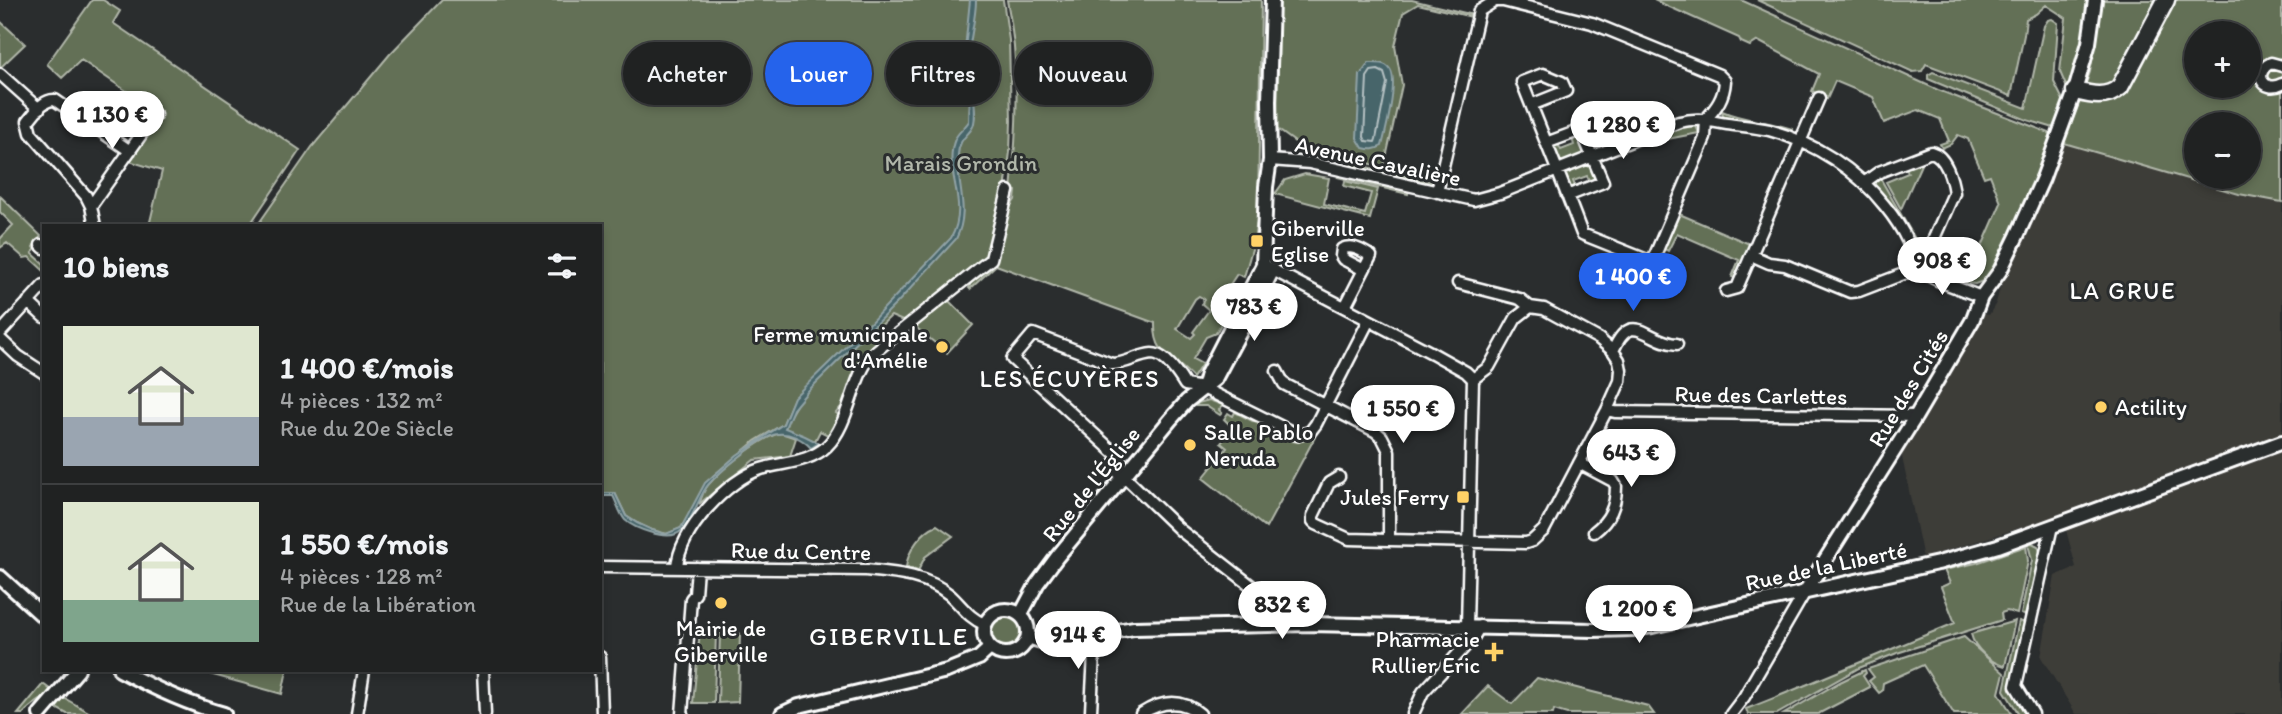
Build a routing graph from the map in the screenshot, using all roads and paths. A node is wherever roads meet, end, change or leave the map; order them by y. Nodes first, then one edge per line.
1 (1272, 0) edge
2 (2095, 0) edge
3 (2166, 0) edge
4 (1486, 2) edge
5 (2282, 66) edge
6 (1, 74) edge
7 (2282, 84) edge
8 (2075, 92) junction
9 (1819, 98) dead end
10 (1531, 105) dead end
11 (38, 109) junction
12 (155, 115) dead end
13 (1706, 119) junction
14 (1800, 141) junction
15 (1546, 143) junction
16 (130, 151) junction
17 (1593, 156) junction
18 (1270, 160) junction
19 (1557, 170) junction
20 (1865, 182) junction
21 (1008, 191) dead end
22 (1437, 192) junction
23 (1567, 196) junction
24 (91, 206) junction
25 (95, 224) edge
26 (1751, 255) junction
27 (1268, 268) junction
28 (1919, 268) junction
29 (1364, 270) dead end
30 (1458, 283) dead end
31 (42, 288) edge
32 (1726, 291) dead end
33 (1981, 297) junction
34 (28, 302) junction
35 (1345, 307) junction
36 (1530, 307) junction
37 (42, 315) edge
38 (1369, 320) junction
39 (0, 332) edge
40 (0, 339) edge
41 (1677, 344) dead end
42 (1613, 351) junction
43 (1277, 371) dead end
44 (42, 372) edge
45 (1473, 379) junction
46 (1203, 388) junction
47 (1325, 405) junction
48 (1607, 410) junction
49 (1916, 416) junction
50 (2282, 442) edge
51 (1579, 463) junction
52 (1123, 477) junction
53 (1339, 477) dead end
54 (2052, 526) junction
55 (1594, 533) dead end
56 (1389, 540) junction
57 (1468, 542) junction
58 (602, 567) edge
59 (677, 568) junction
60 (697, 568) junction
61 (0, 578) edge
62 (1805, 592) junction
63 (1021, 614) junction
64 (42, 615) edge
65 (984, 624) junction
66 (1296, 624) junction
67 (1474, 626) junction
68 (1095, 634) junction
69 (1028, 636) junction
70 (990, 648) junction
71 (76, 672) edge
72 (124, 672) edge
73 (364, 672) edge
74 (483, 672) edge
75 (601, 672) edge
76 (1090, 713) edge
77 (40, 714) edge
78 (224, 714) edge
79 (357, 714) edge
80 (485, 714) edge
81 (602, 714) edge
82 (681, 714) edge
83 (782, 714) edge
84 (1142, 714) edge
85 (1200, 714) edge
86 (1413, 714) edge
87 (1731, 714) edge
88 (2034, 714) edge

1 - 18 street, Rue de l'Église
2 - 8 street, Rue des Cités
3 - 8 main road
4 - 13 street
4 - 22 street
5 - 7 street
6 - 11 street
8 - 33 street, Rue des Cités
9 - 14 street
10 - 15 street
11 - 16 street
11 - 24 street
12 - 16 street
13 - 14 street, Avenue Cavalière
13 - 17 street, Avenue Cavalière
13 - 23 street
14 - 20 street, Avenue Cavalière
14 - 26 street
15 - 17 street
15 - 19 street
16 - 24 street
17 - 19 street, Avenue Cavalière
17 - 23 street
18 - 22 street, Avenue Cavalière
18 - 27 street, Rue de l'Église
19 - 22 street, Avenue Cavalière
19 - 23 street
20 - 28 street, Avenue Cavalière
20 - 28 street
21 - 59 street
24 - 25 street
26 - 28 street
26 - 32 street
27 - 35 street
27 - 46 street, Rue de l'Église
28 - 33 street
29 - 35 street
30 - 36 street
31 - 34 street
33 - 49 street, Rue des Cités
34 - 37 street
34 - 39 street
35 - 38 street
36 - 42 street
36 - 45 street
38 - 45 street
38 - 47 street
40 - 44 street
41 - 42 street
42 - 48 street
43 - 47 street
45 - 57 street
46 - 47 street
46 - 52 street, Rue de l'Église
46 - 52 street
47 - 56 street
48 - 49 street, Rue des Carlettes
48 - 51 street
49 - 62 street, Rue des Cités
50 - 54 street, Rue de la Liberté
51 - 55 street
51 - 57 street
52 - 63 street, Rue de l'Église
52 - 66 street
53 - 56 street
54 - 62 street, Rue de la Liberté
54 - 88 street
56 - 57 street
57 - 67 street
58 - 59 street, Rue du Centre
59 - 60 street, Rue du Centre
60 - 65 street, Rue du Centre
60 - 82 street
61 - 64 street
62 - 67 street, Rue de la Liberté
62 - 87 street
63 - 65 street
63 - 69 street
65 - 70 street
66 - 67 street, Rue de la Liberté
66 - 68 street, Rue de la Liberté
67 - 86 street
68 - 69 street, Rue de la Liberté
68 - 76 street
69 - 70 street
70 - 83 street
71 - 77 street
72 - 78 street
73 - 79 street
74 - 80 street
75 - 81 street
84 - 85 street

